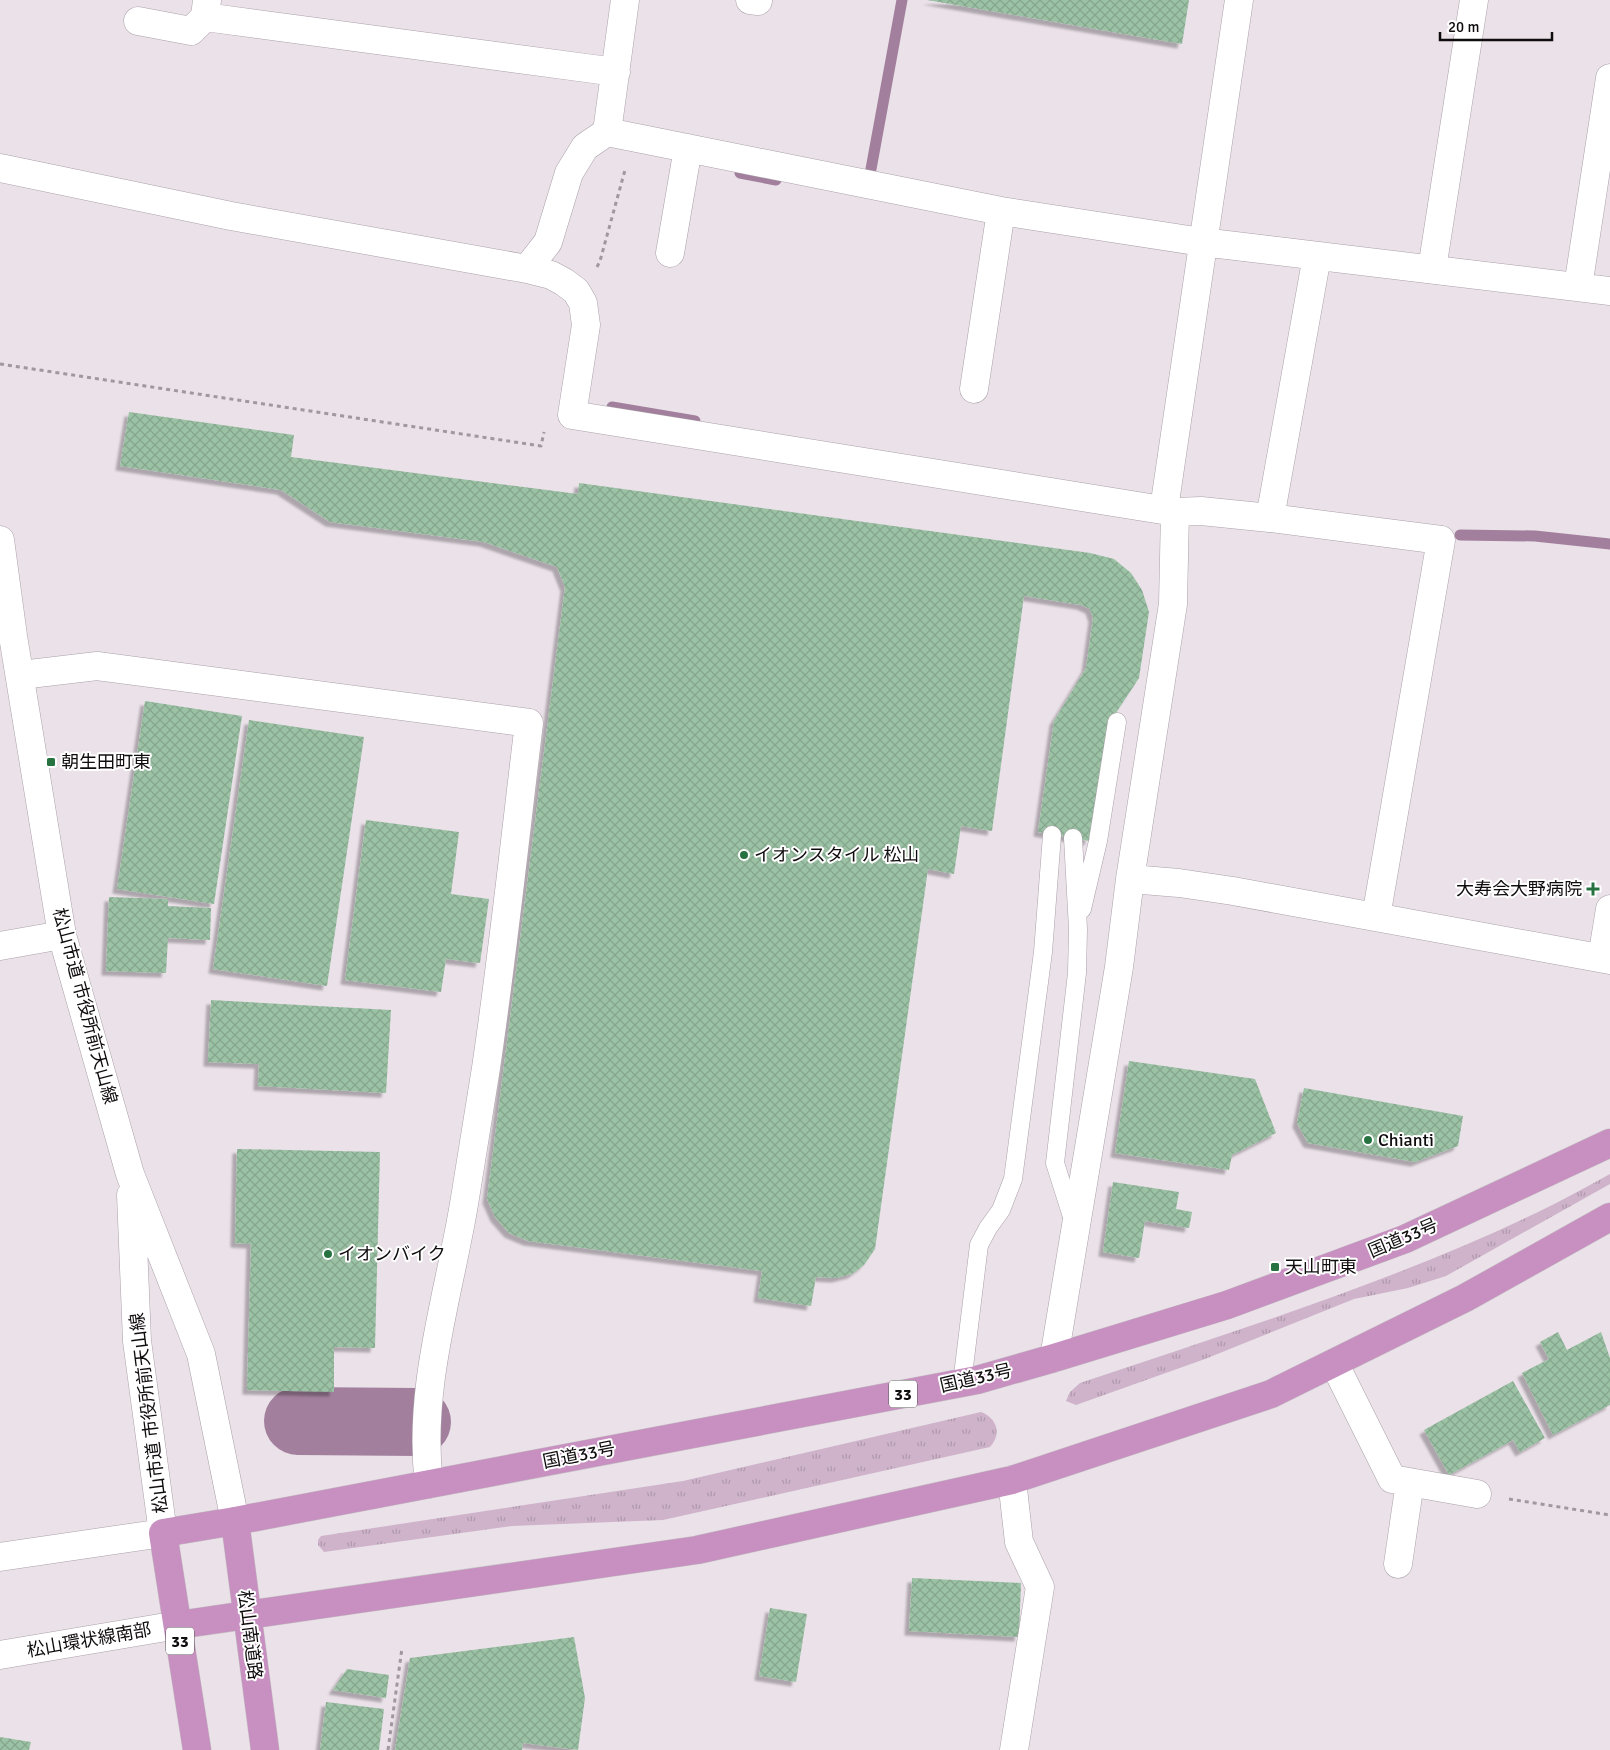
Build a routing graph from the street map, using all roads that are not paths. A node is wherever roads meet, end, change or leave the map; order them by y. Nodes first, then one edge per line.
1 (625, 0) edge
2 (1239, 0) edge
3 (1474, 0) edge
4 (206, 8) edge
5 (138, 21) dead end
6 (616, 72) junction
7 (1610, 78) edge
8 (607, 132) junction
9 (688, 148) junction
10 (0, 168) edge
11 (1001, 211) junction
12 (1202, 242) junction
13 (670, 253) dead end
14 (1317, 256) junction
15 (527, 269) junction
16 (1432, 269) junction
17 (1578, 287) junction
18 (1610, 291) edge
19 (974, 388) dead end
20 (1169, 511) junction
21 (1270, 518) junction
22 (0, 540) edge
23 (7, 635) edge
24 (21, 675) junction
25 (1116, 722) dead end
26 (1052, 835) dead end
27 (1073, 838) dead end
28 (1130, 879) junction
29 (1610, 909) edge
30 (1376, 917) junction
31 (1078, 929) junction
32 (62, 935) junction
33 (0, 946) edge
34 (1606, 959) edge
35 (1610, 1143) edge
36 (130, 1174) junction
37 (1610, 1217) edge
38 (1076, 1228) junction
39 (1054, 1358) junction
40 (1334, 1363) junction
41 (962, 1383) junction
42 (1012, 1480) junction
43 (1410, 1482) junction
44 (429, 1484) junction
45 (1477, 1494) road end
46 (235, 1521) junction
47 (163, 1533) junction
48 (0, 1558) edge
49 (1398, 1564) dead end
50 (248, 1614) junction
51 (178, 1625) junction
52 (0, 1655) edge
53 (197, 1750) edge
54 (265, 1750) edge
55 (1014, 1750) edge

1 - 6 street
2 - 12 street
3 - 16 street
4 - 5 street
4 - 6 street
6 - 8 street
7 - 17 street
8 - 9 street
8 - 15 street
9 - 11 street
9 - 13 street
10 - 15 street
11 - 12 street
11 - 19 street
12 - 14 street
12 - 20 street
14 - 16 street
14 - 21 street
15 - 20 street
16 - 17 street
17 - 18 street
20 - 21 street
20 - 28 street
21 - 30 street
22 - 23 street, 松山市道 市役所前天山線
23 - 24 street, 松山市道 市役所前天山線
24 - 32 street, 松山市道 市役所前天山線
24 - 44 street
25 - 31 lane
26 - 41 lane
27 - 31 lane
28 - 30 street
28 - 38 street
29 - 34 street
30 - 34 street
31 - 38 lane
32 - 33 street
32 - 36 street, 松山市道 市役所前天山線
35 - 39 highway, 国道33号 / 33
36 - 46 street, 松山市道 市役所前天山線
36 - 47 street, 松山市道 市役所前天山線
37 - 40 highway, 33
38 - 39 street
39 - 41 highway, 国道33号 / 33
40 - 42 highway, 33
40 - 43 street
41 - 44 highway, 国道33号 / 33
42 - 50 highway, 33
42 - 55 street
43 - 45 street
43 - 49 street
44 - 46 highway, 国道33号 / 33
46 - 47 highway, 国道33号 / 33
46 - 50 highway, 松山南道路
47 - 48 street
47 - 51 highway, 33
50 - 51 highway, 33
50 - 54 highway, 松山南道路
51 - 52 street, 松山環状線南部
51 - 53 highway, 33

